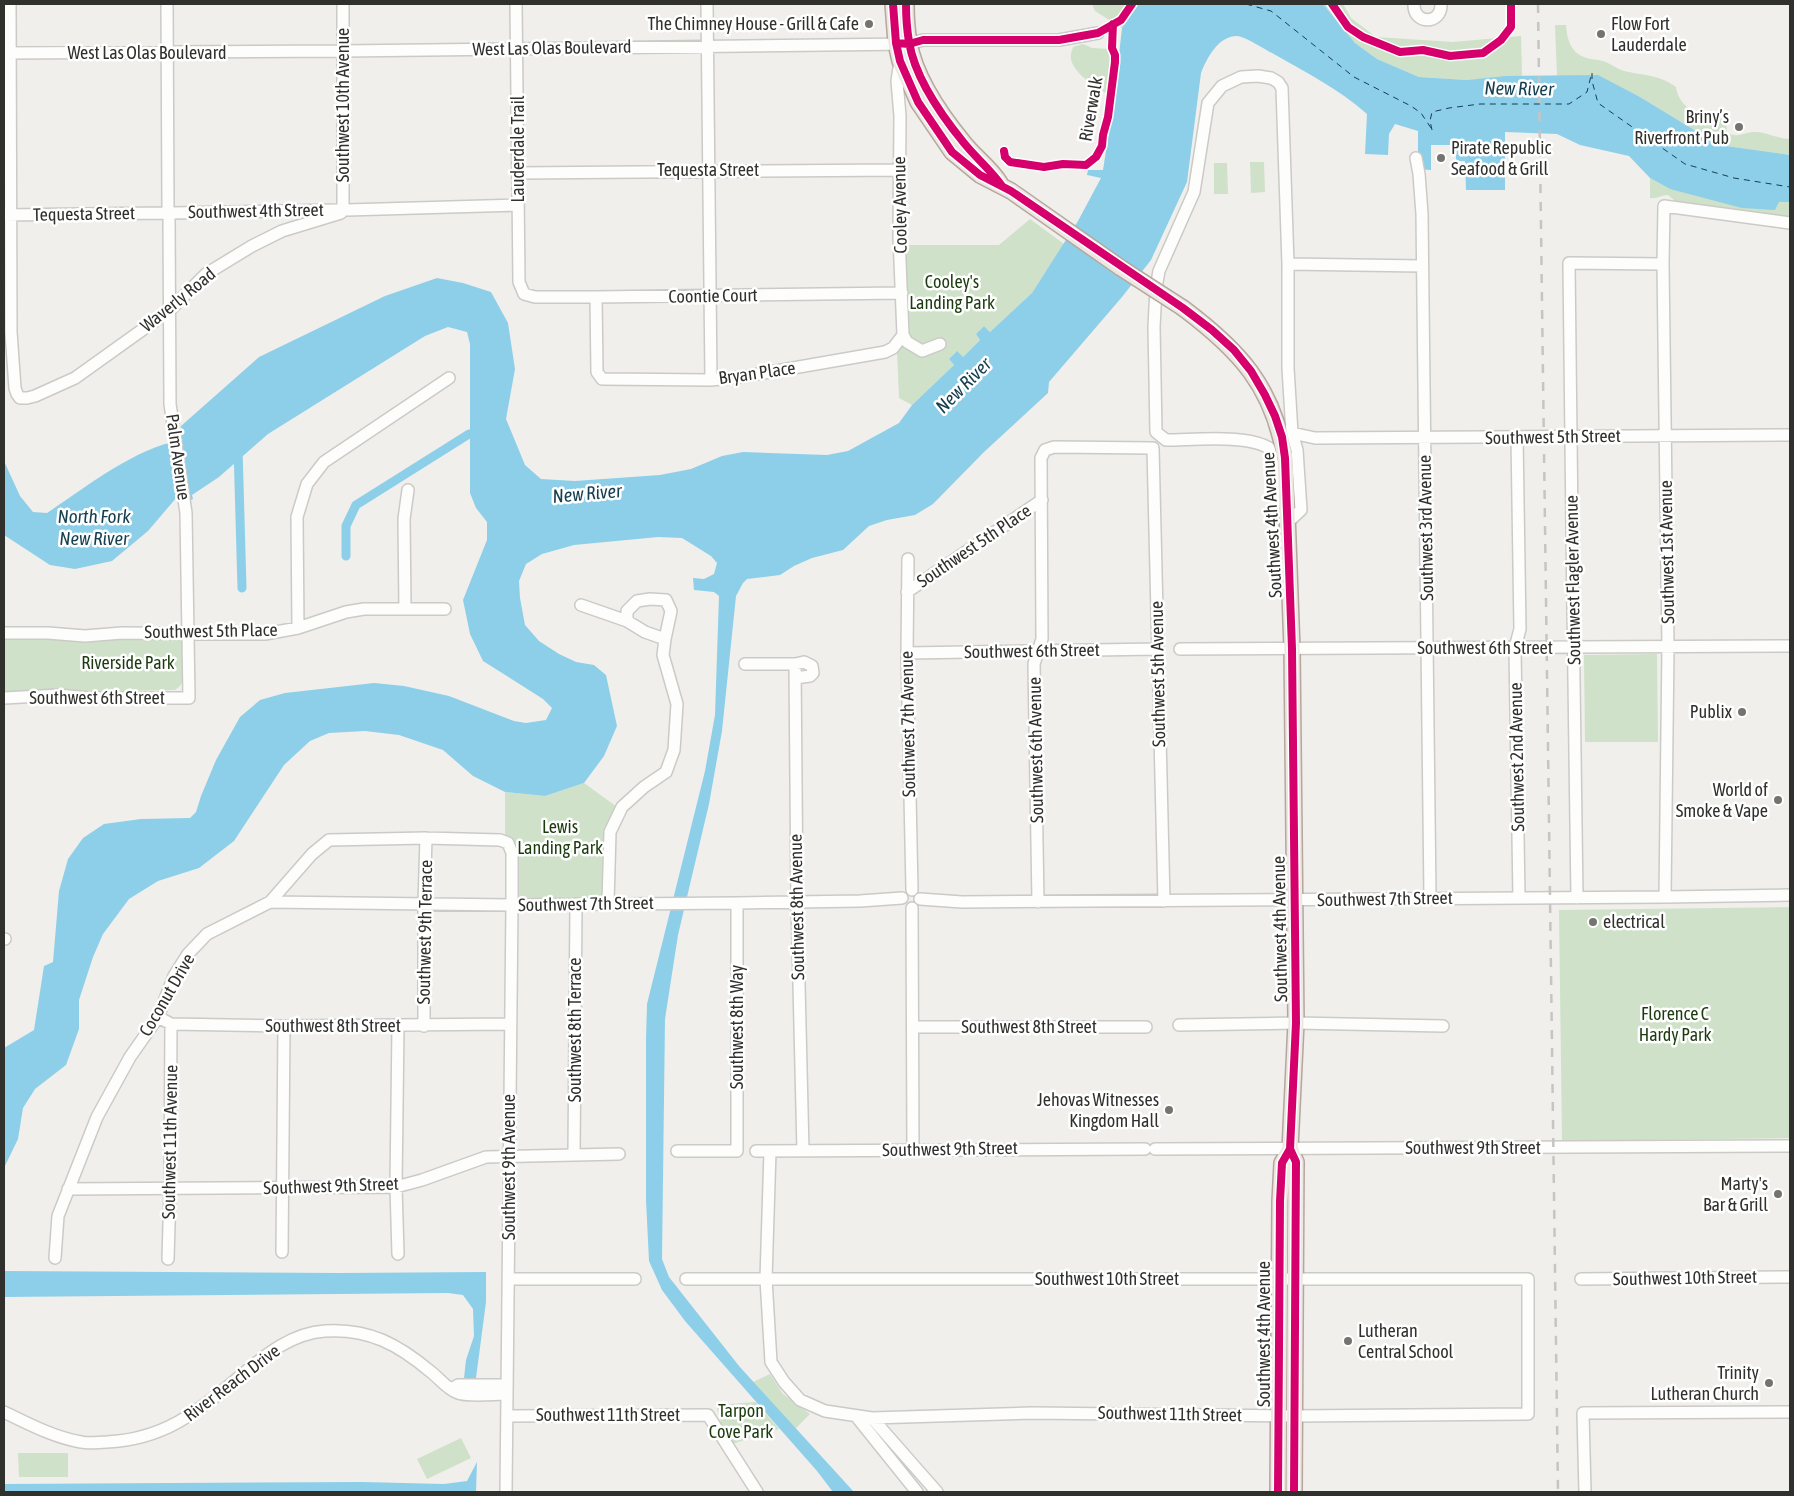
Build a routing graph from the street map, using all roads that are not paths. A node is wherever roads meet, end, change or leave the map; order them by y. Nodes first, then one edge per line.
1 (10, 4) edge
2 (167, 4) edge
3 (343, 4) edge
4 (516, 4) edge
5 (707, 4) edge
6 (893, 4) edge
7 (906, 4) edge
8 (1414, 4) edge
9 (1441, 4) edge
10 (1098, 33) dead end
11 (902, 44) junction
12 (707, 46) junction
13 (517, 48) junction
14 (343, 51) junction
15 (7, 53) edge
16 (168, 53) junction
17 (900, 61) junction
18 (1416, 158) dead end
19 (708, 170) junction
20 (899, 170) junction
21 (518, 173) junction
22 (1007, 189) junction
23 (518, 205) junction
24 (343, 210) junction
25 (168, 212) junction
26 (8, 215) edge
27 (1790, 223) edge
28 (1288, 264) junction
29 (1663, 264) junction
30 (1422, 266) junction
31 (902, 292) junction
32 (524, 294) joint
33 (710, 296) junction
34 (596, 297) junction
35 (170, 310) junction
36 (8, 332) edge
37 (903, 335) junction
38 (940, 344) dead end
39 (449, 378) dead end
40 (711, 380) junction
41 (1292, 433) junction
42 (1570, 436) junction
43 (1666, 436) junction
44 (1790, 436) edge
45 (1517, 437) junction
46 (1315, 438) junction
47 (1425, 438) junction
48 (1045, 450) joint
49 (1297, 450) junction
50 (408, 490) dead end
51 (1042, 500) junction
52 (1288, 505) junction
53 (1288, 522) junction
54 (908, 559) dead end
55 (907, 592) junction
56 (581, 605) dead end
57 (405, 609) junction
58 (446, 609) dead end
59 (627, 621) junction
60 (298, 628) junction
61 (4, 633) edge
62 (189, 633) junction
63 (665, 639) junction
64 (1790, 646) edge
65 (1668, 647) junction
66 (1515, 648) junction
67 (1575, 648) junction
68 (1157, 649) junction
69 (1180, 649) dead end
70 (1292, 649) junction
71 (1428, 649) junction
72 (1038, 651) junction
73 (907, 653) junction
74 (745, 664) dead end
75 (795, 664) junction
76 (795, 678) junction
77 (4, 698) edge
78 (190, 698) joint
79 (426, 838) junction
80 (508, 843) joint
81 (912, 890) junction
82 (1790, 895) edge
83 (902, 898) junction
84 (1430, 898) junction
85 (1519, 898) junction
86 (1577, 898) junction
87 (1666, 898) junction
88 (1295, 900) junction
89 (797, 901) junction
90 (1164, 901) junction
91 (270, 902) junction
92 (1038, 902) junction
93 (424, 903) junction
94 (608, 903) junction
95 (737, 903) junction
96 (576, 904) junction
97 (916, 904) junction
98 (512, 905) junction
99 (158, 1017) junction
100 (1296, 1023) junction
101 (172, 1024) junction
102 (510, 1024) junction
103 (1179, 1025) dead end
104 (284, 1026) junction
105 (398, 1026) junction
106 (424, 1026) junction
107 (1443, 1026) dead end
108 (912, 1027) junction
109 (1146, 1027) dead end
110 (1790, 1146) edge
111 (1290, 1149) junction
112 (802, 1150) junction
113 (913, 1150) junction
114 (677, 1151) dead end
115 (756, 1151) dead end
116 (770, 1151) junction
117 (619, 1154) dead end
118 (510, 1155) junction
119 (574, 1155) junction
120 (396, 1187) junction
121 (68, 1189) junction
122 (170, 1189) junction
123 (283, 1189) junction
124 (282, 1252) dead end
125 (398, 1254) dead end
126 (55, 1258) dead end
127 (168, 1259) dead end
128 (1790, 1277) edge
129 (509, 1279) junction
130 (635, 1279) dead end
131 (686, 1279) dead end
132 (766, 1279) junction
133 (1286, 1279) junction
134 (1580, 1279) dead end
135 (507, 1390) junction
136 (4, 1412) edge
137 (1790, 1412) edge
138 (1528, 1414) joint
139 (1278, 1415) junction
140 (508, 1416) junction
141 (856, 1416) junction
142 (1294, 1416) junction
143 (872, 1418) junction
144 (506, 1492) edge
145 (757, 1492) edge
146 (918, 1492) edge
147 (937, 1492) edge
148 (1278, 1492) edge
149 (1294, 1492) edge
150 (1585, 1492) edge

1 - 15 street
2 - 16 street, Palm Avenue
3 - 14 street, Southwest 10th Avenue
4 - 13 street, Lauderdale Trail
5 - 12 street
6 - 11 main road
7 - 11 main road
8 - 9 street
10 - 11 street, West Las Olas Boulevard
11 - 12 street, West Las Olas Boulevard
11 - 17 main road, Southwest 4th Avenue
11 - 22 main road
12 - 13 street, West Las Olas Boulevard
12 - 19 street
13 - 14 street, West Las Olas Boulevard
13 - 21 street, Lauderdale Trail
14 - 16 street, West Las Olas Boulevard
14 - 24 street, Southwest 10th Avenue
15 - 16 street, West Las Olas Boulevard
15 - 26 street
16 - 25 street, Palm Avenue
17 - 20 street, Cooley Avenue
17 - 22 main road, Southwest 4th Avenue
18 - 30 street, Southwest 3rd Avenue
19 - 20 street, Tequesta Street
19 - 21 street, Tequesta Street
19 - 33 street
20 - 31 street, Cooley Avenue
21 - 23 street, Lauderdale Trail
22 - 52 main road, Southwest 4th Avenue, bridge
23 - 24 street
23 - 32 street, Lauderdale Trail
24 - 25 street, Southwest 4th Street
24 - 35 street, Waverly Road
25 - 26 street, Tequesta Street
25 - 35 street, Palm Avenue
26 - 36 street
27 - 29 street, Southwest 1st Avenue
28 - 30 street
28 - 41 street, Southwest 4th Avenue
28 - 52 street, Southwest 4th Avenue
29 - 42 street, Southwest Flagler Avenue
29 - 43 street, Southwest 1st Avenue
30 - 47 street, Southwest 3rd Avenue
31 - 33 street, Coontie Court
31 - 37 street, Cooley Avenue
32 - 34 street, Coontie Court
33 - 34 street, Coontie Court
33 - 40 street
34 - 40 street, Bryan Place
35 - 36 street, Waverly Road
35 - 62 street, Palm Avenue
37 - 38 street
37 - 40 street, Bryan Place
39 - 60 street
41 - 46 street, Southwest 5th Street
41 - 49 street, Southwest 4th Avenue
42 - 43 street, Southwest 5th Street
42 - 45 street, Southwest 5th Street
42 - 67 street, Southwest Flagler Avenue
43 - 44 street, Southwest 5th Street
43 - 65 street, Southwest 1st Avenue
45 - 47 street, Southwest 5th Street
45 - 66 street, Southwest 2nd Avenue
46 - 47 street, Southwest 5th Street
46 - 49 street
47 - 71 street, Southwest 3rd Avenue
48 - 51 street, Southwest 6th Avenue
48 - 68 street, Southwest 5th Avenue
49 - 53 street, Southwest 4th Avenue
50 - 57 street
51 - 55 street, Southwest 5th Place
51 - 72 street, Southwest 6th Avenue
52 - 53 main road, Southwest 4th Avenue
53 - 70 main road, Southwest 4th Avenue
54 - 55 street, Southwest 7th Avenue
55 - 73 street, Southwest 7th Avenue
56 - 59 street
57 - 58 street, Southwest 5th Place
57 - 60 street, Southwest 5th Place
59 - 63 street
59 - 63 street
60 - 62 street, Southwest 5th Place
61 - 62 street, Southwest 5th Place
62 - 78 street, Palm Avenue
63 - 94 street
64 - 65 street, Southwest 6th Street
65 - 67 street, Southwest 6th Street
65 - 87 street, Southwest 1st Avenue
66 - 67 street, Southwest 6th Street
66 - 71 street, Southwest 6th Street
66 - 85 street, Southwest 2nd Avenue
67 - 86 street, Southwest Flagler Avenue
68 - 72 street, Southwest 6th Street
68 - 90 street, Southwest 5th Avenue
69 - 70 street, Southwest 6th Street
70 - 71 street, Southwest 6th Street
70 - 88 main road, Southwest 4th Avenue
71 - 84 street, Southwest 3rd Avenue
72 - 73 street, Southwest 6th Street
72 - 92 street, Southwest 6th Avenue
73 - 81 street, Southwest 7th Avenue
74 - 75 street
75 - 76 street, Southwest 8th Avenue
75 - 76 street
76 - 89 street, Southwest 8th Avenue
77 - 78 street, Southwest 6th Street
79 - 80 street, Coconut Drive
79 - 91 street, Coconut Drive
79 - 93 street, Southwest 9th Terrace
80 - 98 street, Southwest 9th Avenue
81 - 83 street
81 - 97 street
82 - 87 street, Southwest 7th Street
83 - 89 street, Southwest 7th Street
83 - 97 street
84 - 85 street, Southwest 7th Street
84 - 88 street, Southwest 7th Street
85 - 86 street, Southwest 7th Street
86 - 87 street, Southwest 7th Street
88 - 90 street, Southwest 7th Street
88 - 100 main road, Southwest 4th Avenue
89 - 95 street, Southwest 7th Street
89 - 112 street, Southwest 8th Avenue
90 - 92 street, Southwest 7th Street
91 - 93 street, Southwest 7th Street
91 - 99 street, Coconut Drive
92 - 97 street, Southwest 7th Street
93 - 98 street, Southwest 7th Street
93 - 106 street, Southwest 9th Terrace
94 - 95 street, Southwest 7th Street
94 - 96 street, Southwest 7th Street
95 - 114 street, Southwest 8th Way
96 - 98 street, Southwest 7th Street
96 - 119 street, Southwest 8th Terrace
97 - 108 street
98 - 102 street, Southwest 9th Avenue
99 - 101 street, Southwest 8th Street
99 - 121 street, Coconut Drive
100 - 103 street
100 - 107 street
100 - 111 main road, Southwest 4th Avenue
101 - 104 street, Southwest 8th Street
101 - 122 street, Southwest 11th Avenue
102 - 106 street, Southwest 8th Street
102 - 118 street, Southwest 9th Avenue
104 - 105 street, Southwest 8th Street
104 - 123 street
105 - 106 street, Southwest 8th Street
105 - 120 street, Southwest 9th Terrace
108 - 109 street, Southwest 8th Street
108 - 113 street
110 - 111 street, Southwest 9th Street
111 - 113 street, Southwest 9th Street
111 - 133 main road, Southwest 4th Avenue
112 - 113 street, Southwest 9th Street
112 - 116 street, Southwest 9th Street
115 - 116 street, Southwest 9th Street
116 - 132 street
117 - 119 street, Southwest 9th Street
118 - 119 street, Southwest 9th Street
118 - 120 street, Southwest 9th Street
118 - 129 street, Southwest 9th Avenue
120 - 123 street, Southwest 9th Street
120 - 125 street, Southwest 9th Terrace
121 - 122 street, Southwest 9th Street
121 - 126 street, Coconut Drive
122 - 123 street, Southwest 9th Street
122 - 127 street, Southwest 11th Avenue
123 - 124 street
128 - 134 street, Southwest 10th Street
129 - 130 street
129 - 135 street, Southwest 9th Avenue
131 - 132 street, Southwest 10th Street
132 - 133 street, Southwest 10th Street
132 - 141 street
133 - 138 street, Southwest 10th Street
133 - 139 main road, Southwest 4th Avenue
133 - 142 main road, Southwest 4th Avenue
135 - 136 street, River Reach Drive
135 - 140 street, Southwest 9th Avenue
137 - 150 street
138 - 142 street, Southwest 11th Street
139 - 142 street, Southwest 11th Street
139 - 143 street, Southwest 11th Street
139 - 148 main road, Southwest 4th Avenue
140 - 144 street, Southwest 9th Avenue
140 - 145 street, Southwest 11th Street
141 - 143 street
141 - 146 street
142 - 149 main road, Southwest 4th Avenue
143 - 147 street

